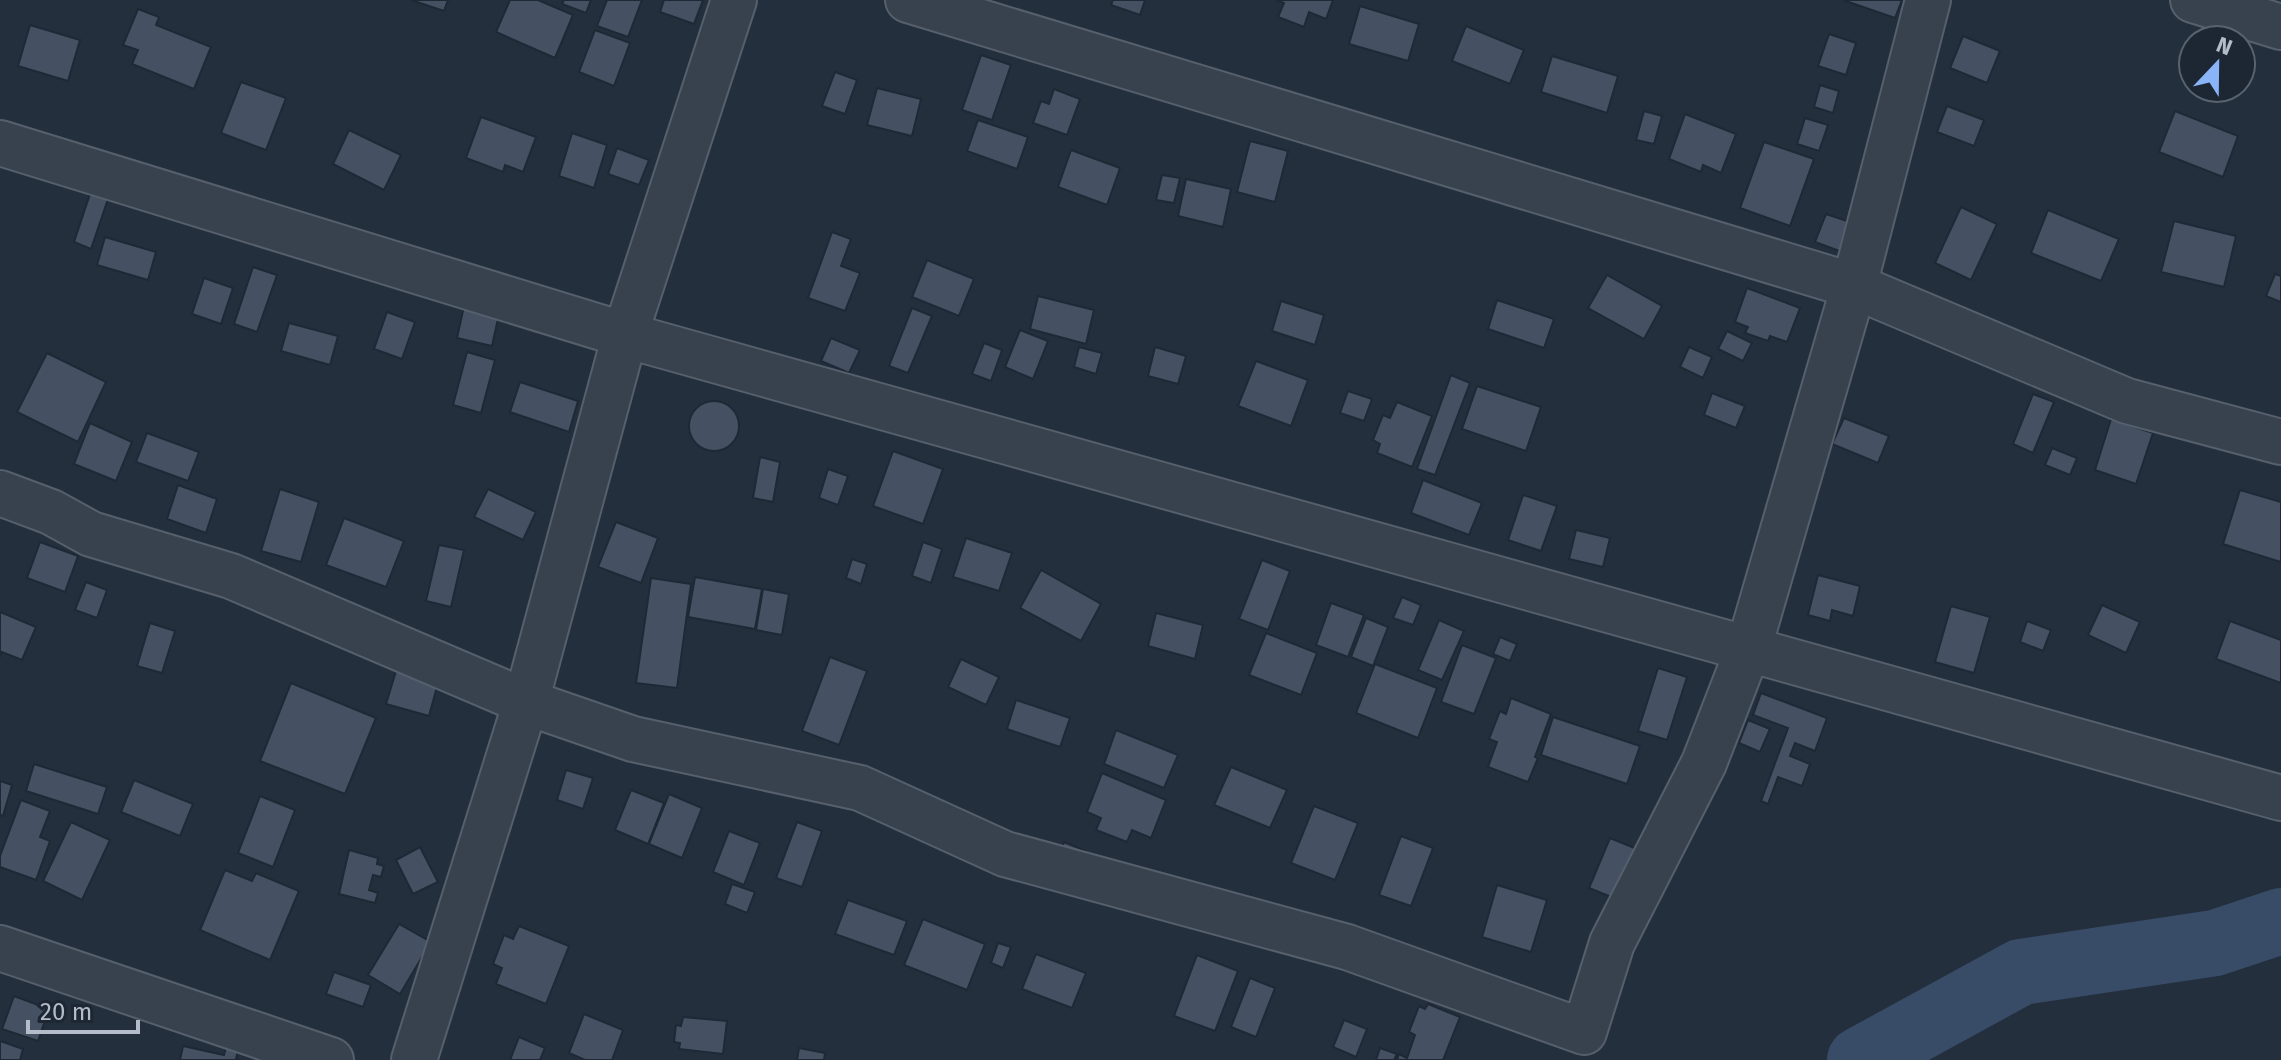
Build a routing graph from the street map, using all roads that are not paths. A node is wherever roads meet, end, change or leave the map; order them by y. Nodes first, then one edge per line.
1 (734, 0) edge
2 (908, 0) edge
3 (1928, 0) edge
4 (2193, 0) edge
5 (2281, 27) edge
6 (0, 143) edge
7 (1854, 286) junction
8 (625, 335) junction
9 (2281, 442) edge
10 (0, 493) edge
11 (1749, 647) junction
12 (526, 702) junction
13 (2281, 798) edge
14 (0, 948) edge
15 (331, 1060) edge
16 (414, 1060) edge

1 - 8 street
2 - 7 street
3 - 7 street
4 - 5 street
6 - 8 street
7 - 9 street
7 - 11 street
8 - 11 street
8 - 12 street
10 - 12 street
11 - 12 street
11 - 13 street
12 - 16 street
14 - 15 street

